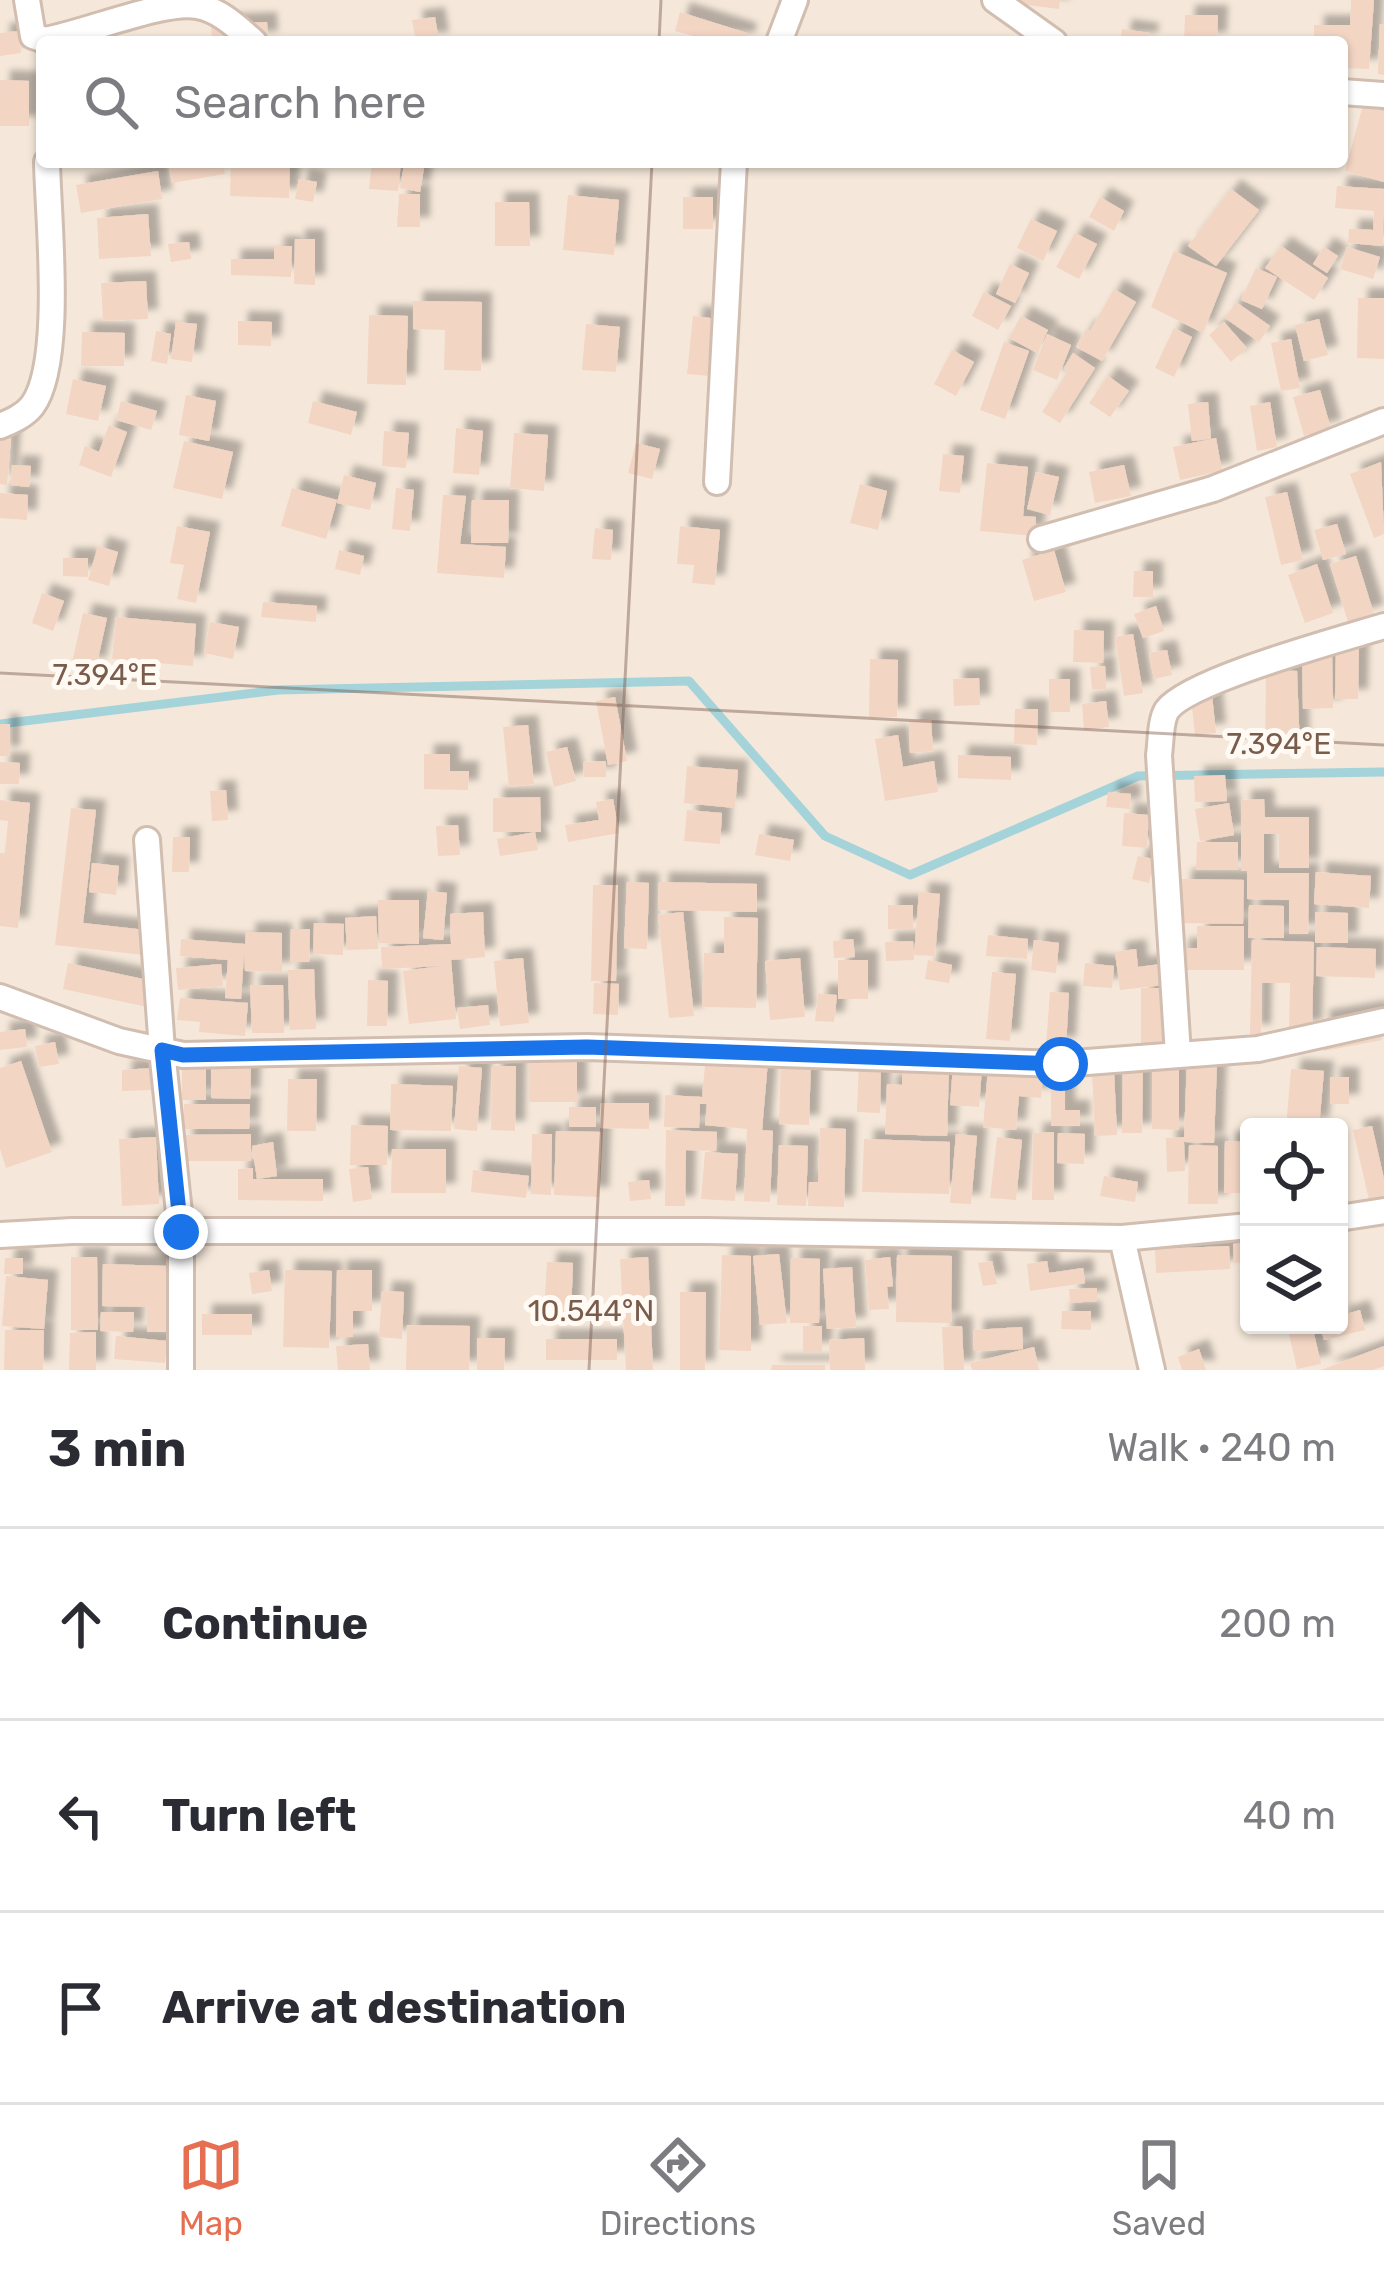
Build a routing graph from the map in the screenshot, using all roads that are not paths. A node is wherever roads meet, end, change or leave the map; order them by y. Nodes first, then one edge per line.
1 (27, 0) edge
2 (795, 0) edge
3 (995, 0) edge
4 (64, 36) edge
5 (248, 36) edge
6 (781, 36) edge
7 (1046, 36) edge
8 (36, 37) edge
9 (1348, 92) edge
10 (1384, 95) edge
11 (47, 168) edge
12 (734, 168) edge
13 (1384, 421) edge
14 (0, 426) edge
15 (717, 482) dead end
16 (1041, 539) dead end
17 (1384, 626) edge
18 (147, 840) dead end
19 (0, 997) edge
20 (1384, 1021) edge
21 (162, 1050) junction
22 (1178, 1055) junction
23 (1384, 1211) edge
24 (1348, 1217) edge
25 (1240, 1227) edge
26 (181, 1232) junction
27 (0, 1235) edge
28 (1122, 1238) junction
29 (182, 1370) edge
30 (1153, 1370) edge

1 - 8 street
2 - 6 street
3 - 7 street
4 - 5 street
9 - 10 street
11 - 14 street
12 - 15 street
13 - 16 street
17 - 22 street
18 - 21 street
19 - 21 street
20 - 22 street
21 - 22 street
21 - 26 street
23 - 24 street
25 - 28 street
26 - 27 street
26 - 28 street
26 - 29 street
28 - 30 street

